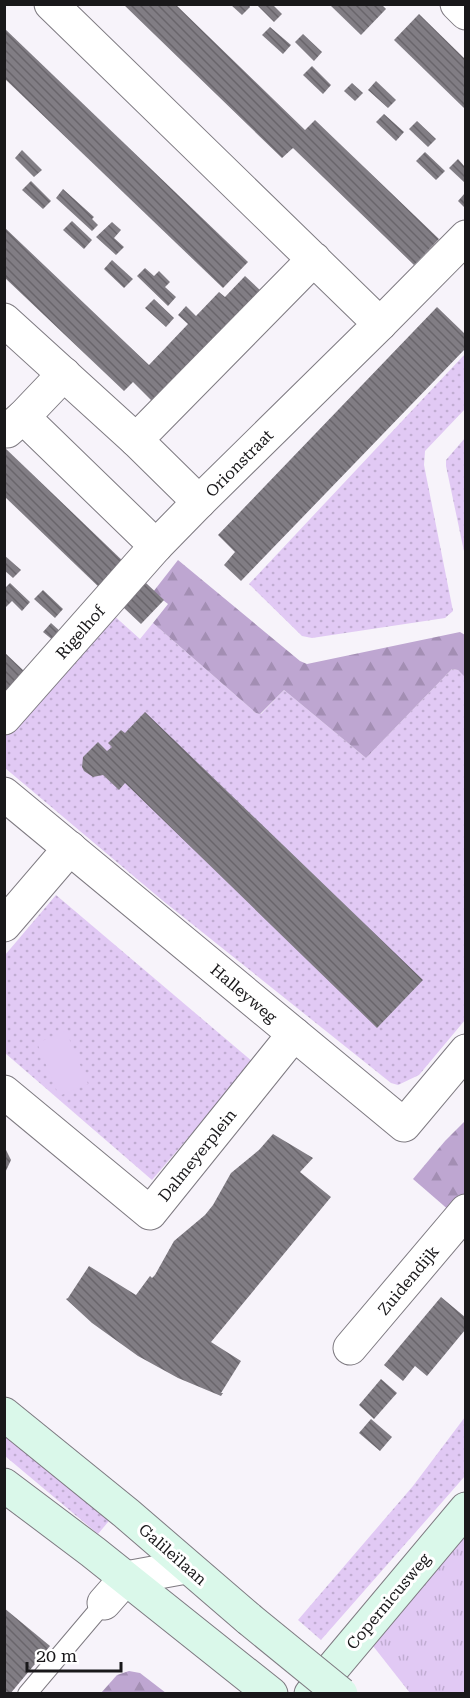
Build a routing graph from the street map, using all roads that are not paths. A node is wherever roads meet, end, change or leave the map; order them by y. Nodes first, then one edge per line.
1 (51, 4) edge
2 (457, 4) edge
3 (465, 13) edge
4 (465, 237) edge
5 (314, 258) junction
6 (4, 320) edge
7 (380, 324) junction
8 (64, 374) junction
9 (14, 423) edge
10 (136, 440) junction
11 (199, 502) junction
12 (156, 546) junction
13 (4, 718) edge
14 (6, 799) edge
15 (70, 848) junction
16 (4, 926) edge
17 (294, 1034) junction
18 (465, 1051) edge
19 (4, 1092) edge
20 (465, 1211) edge
21 (350, 1348) dead end
22 (4, 1414) edge
23 (4, 1485) edge
24 (465, 1509) edge
25 (186, 1567) junction
26 (126, 1578) junction
27 (104, 1603) joint
28 (27, 1694) edge
29 (271, 1694) edge
30 (311, 1694) edge
31 (341, 1694) edge

1 - 5 street
2 - 3 street
4 - 7 street, Orionstraat
5 - 7 street
5 - 10 street
6 - 8 street
7 - 11 street, Orionstraat
8 - 9 street
8 - 10 street
9 - 12 street
10 - 11 street, Orionstraat
11 - 12 street, Rigelhof
12 - 13 street, Rigelhof
14 - 15 street, Halleyweg
15 - 16 street
15 - 17 street, Halleyweg
17 - 18 street, Halleyweg
17 - 19 street, Dalmeyerplein
20 - 21 street, Zuidendijk
22 - 25 street, Galileïlaan
23 - 26 street
24 - 30 street, Copernicusweg
25 - 26 street
25 - 31 street, Galileïlaan, bridge
26 - 27 street
26 - 29 street
27 - 28 lane

